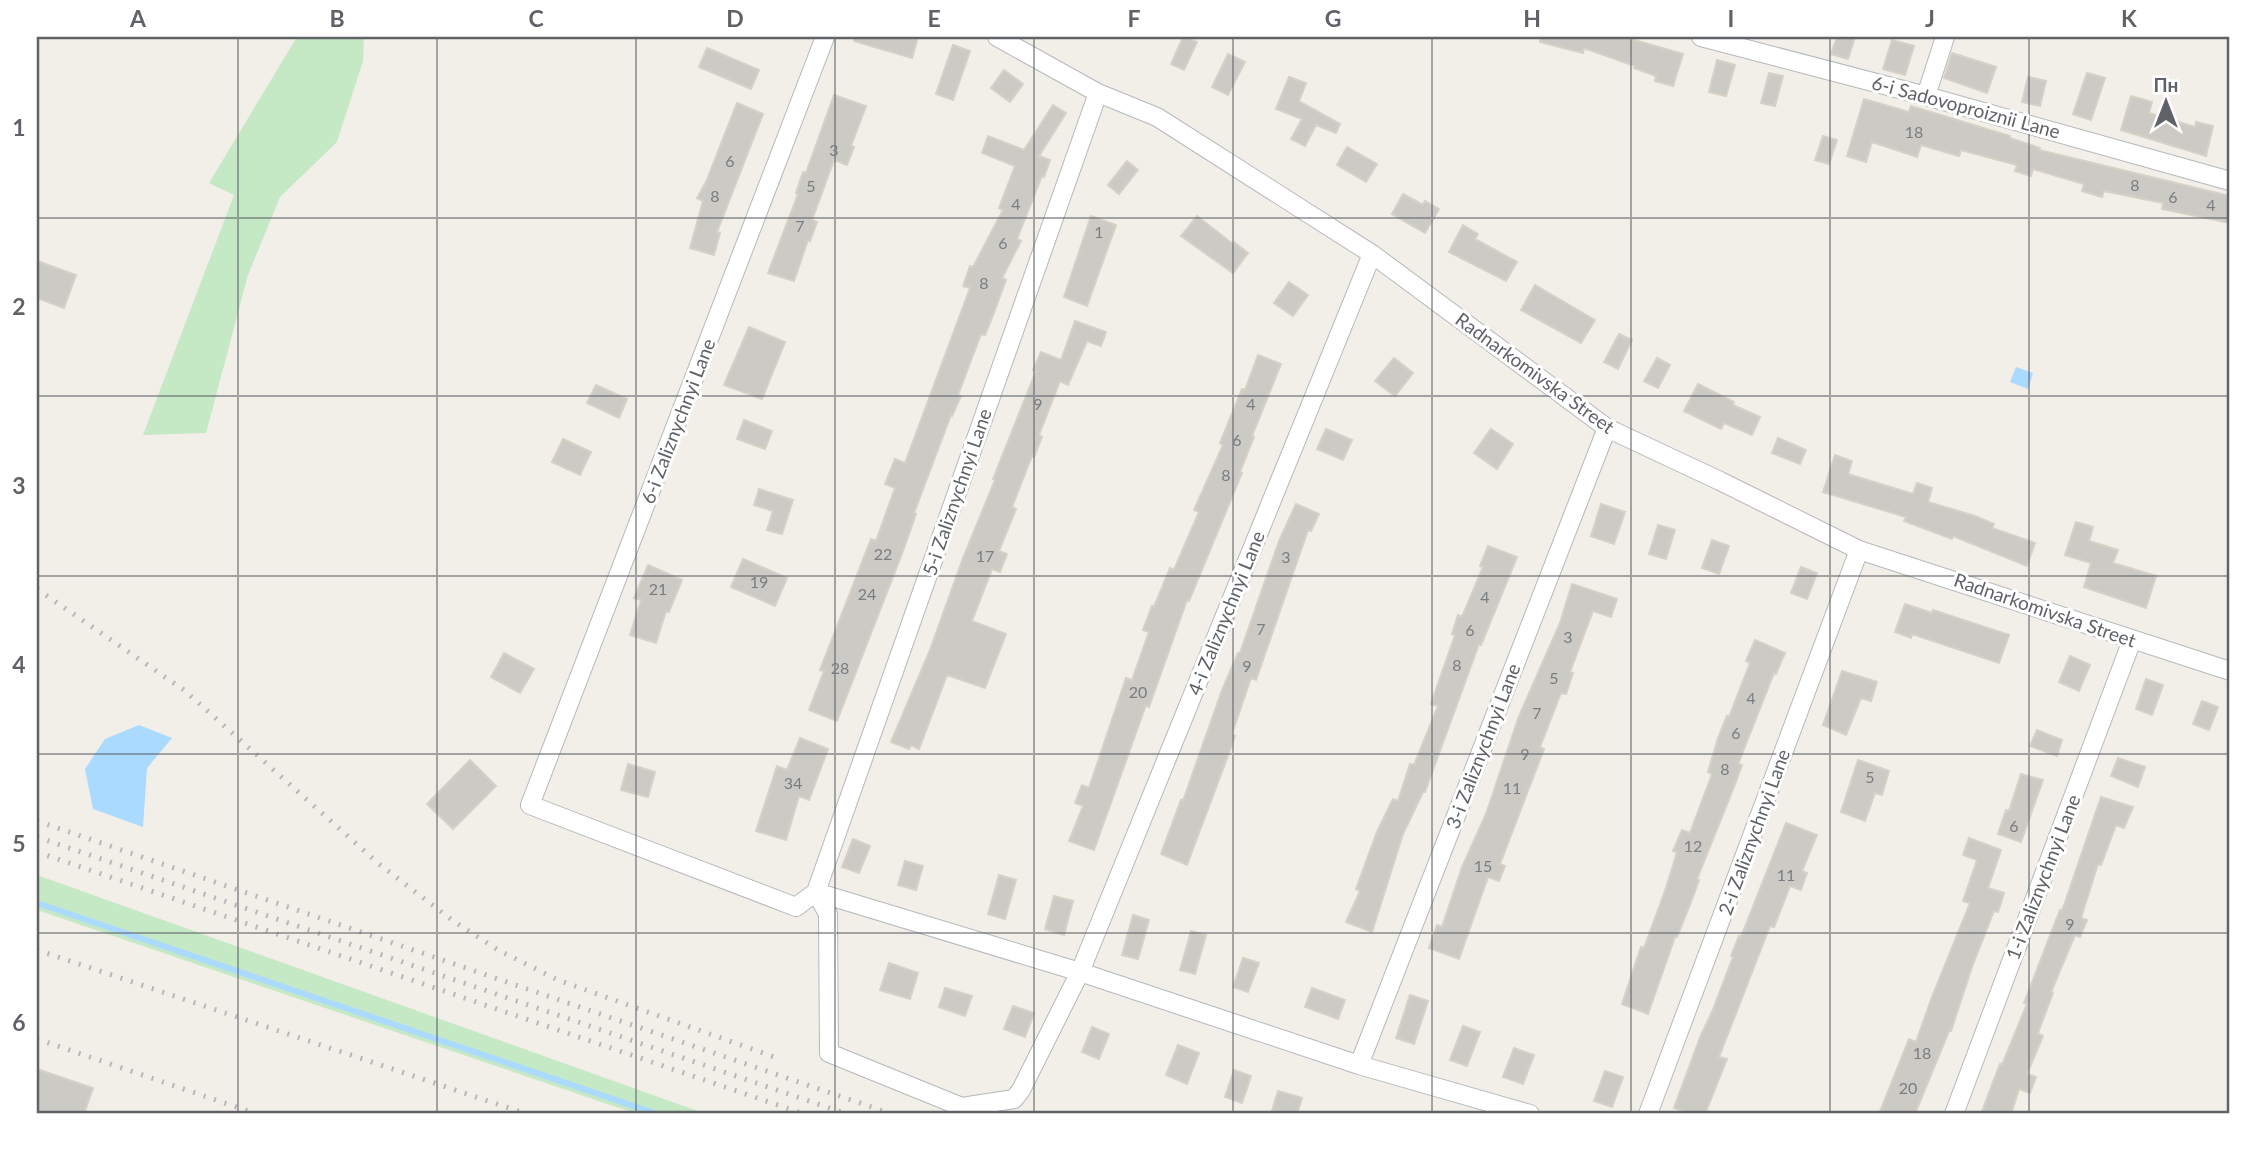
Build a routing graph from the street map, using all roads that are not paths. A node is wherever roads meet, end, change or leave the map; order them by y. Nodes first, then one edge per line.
1 (825, 37) edge
2 (998, 37) edge
3 (1701, 37) edge
4 (1945, 37) edge
5 (1098, 93) junction
6 (1926, 96) junction
7 (2230, 181) edge
8 (1372, 254) junction
9 (1606, 428) junction
10 (1859, 550) junction
11 (2132, 640) junction
12 (2230, 671) edge
13 (816, 892) junction
14 (1080, 972) junction
15 (1359, 1065) junction
16 (1530, 1114) edge
17 (1648, 1114) edge
18 (1954, 1114) edge

1 - 13 street, 6-i Zaliznychnyi Lane
2 - 5 street, Radnarkomivska Street
3 - 6 street, 6-i Sadovoproiznii Lane
4 - 6 street
5 - 8 street, Radnarkomivska Street
5 - 13 street, 5-i Zaliznychnyi Lane
6 - 7 street, 6-i Sadovoproiznii Lane
8 - 9 street, Radnarkomivska Street
8 - 14 street, 4-i Zaliznychnyi Lane
9 - 10 street, Radnarkomivska Street
9 - 15 street, 3-i Zaliznychnyi Lane
10 - 11 street, Radnarkomivska Street
10 - 17 street, 2-i Zaliznychnyi Lane
11 - 12 street, Radnarkomivska Street
11 - 18 street, 1-i Zaliznychnyi Lane
13 - 14 street
13 - 14 street, 4-i Zaliznychnyi Lane
14 - 15 street
15 - 16 street

